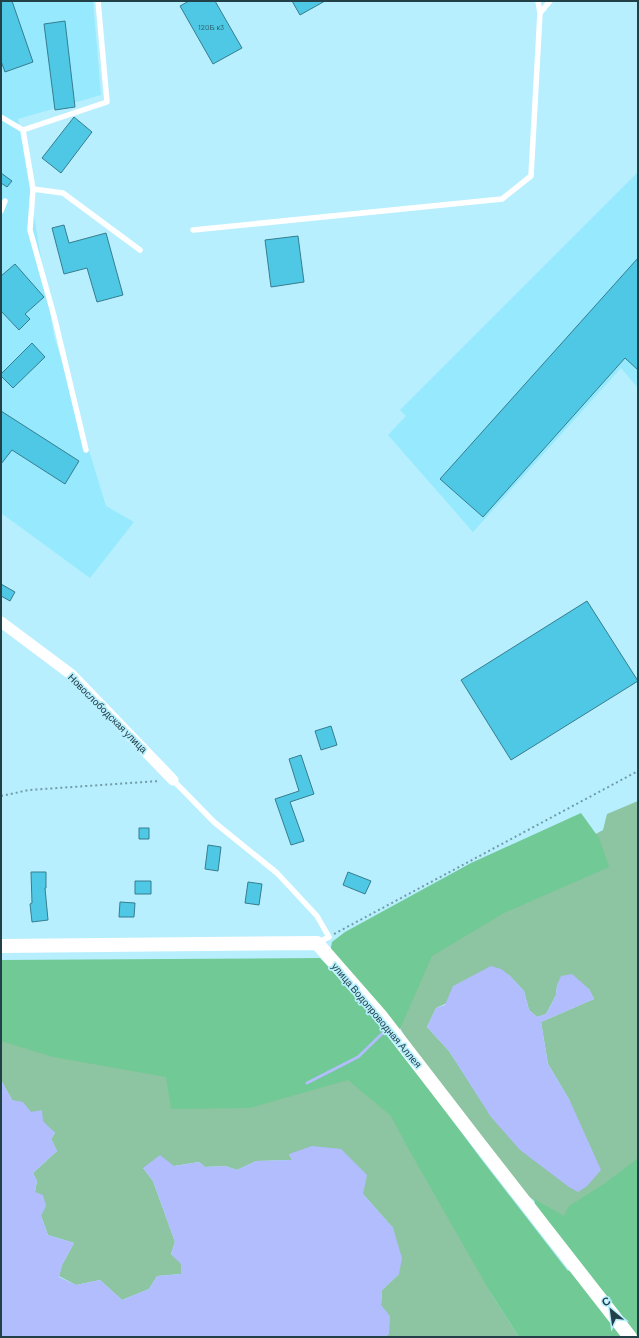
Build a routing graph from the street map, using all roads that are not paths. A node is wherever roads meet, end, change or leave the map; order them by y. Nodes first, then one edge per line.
1 (98, 1) edge
2 (538, 1) edge
3 (550, 1) edge
4 (540, 13) junction
5 (1, 117) edge
6 (23, 130) junction
7 (33, 189) junction
8 (5, 201) dead end
9 (1, 211) edge
10 (193, 230) dead end
11 (140, 250) dead end
12 (86, 450) dead end
13 (1, 622) edge
14 (173, 780) joint
15 (323, 940) junction
16 (1, 946) edge
17 (630, 1337) edge

1 - 6 lane
2 - 4 lane
3 - 4 lane
4 - 10 lane
5 - 6 lane
6 - 7 lane
7 - 11 lane
7 - 12 lane
8 - 9 lane
13 - 14 street, Новослободская улица
14 - 15 lane
15 - 16 street
15 - 17 street, улица Водопроводная Аллея

